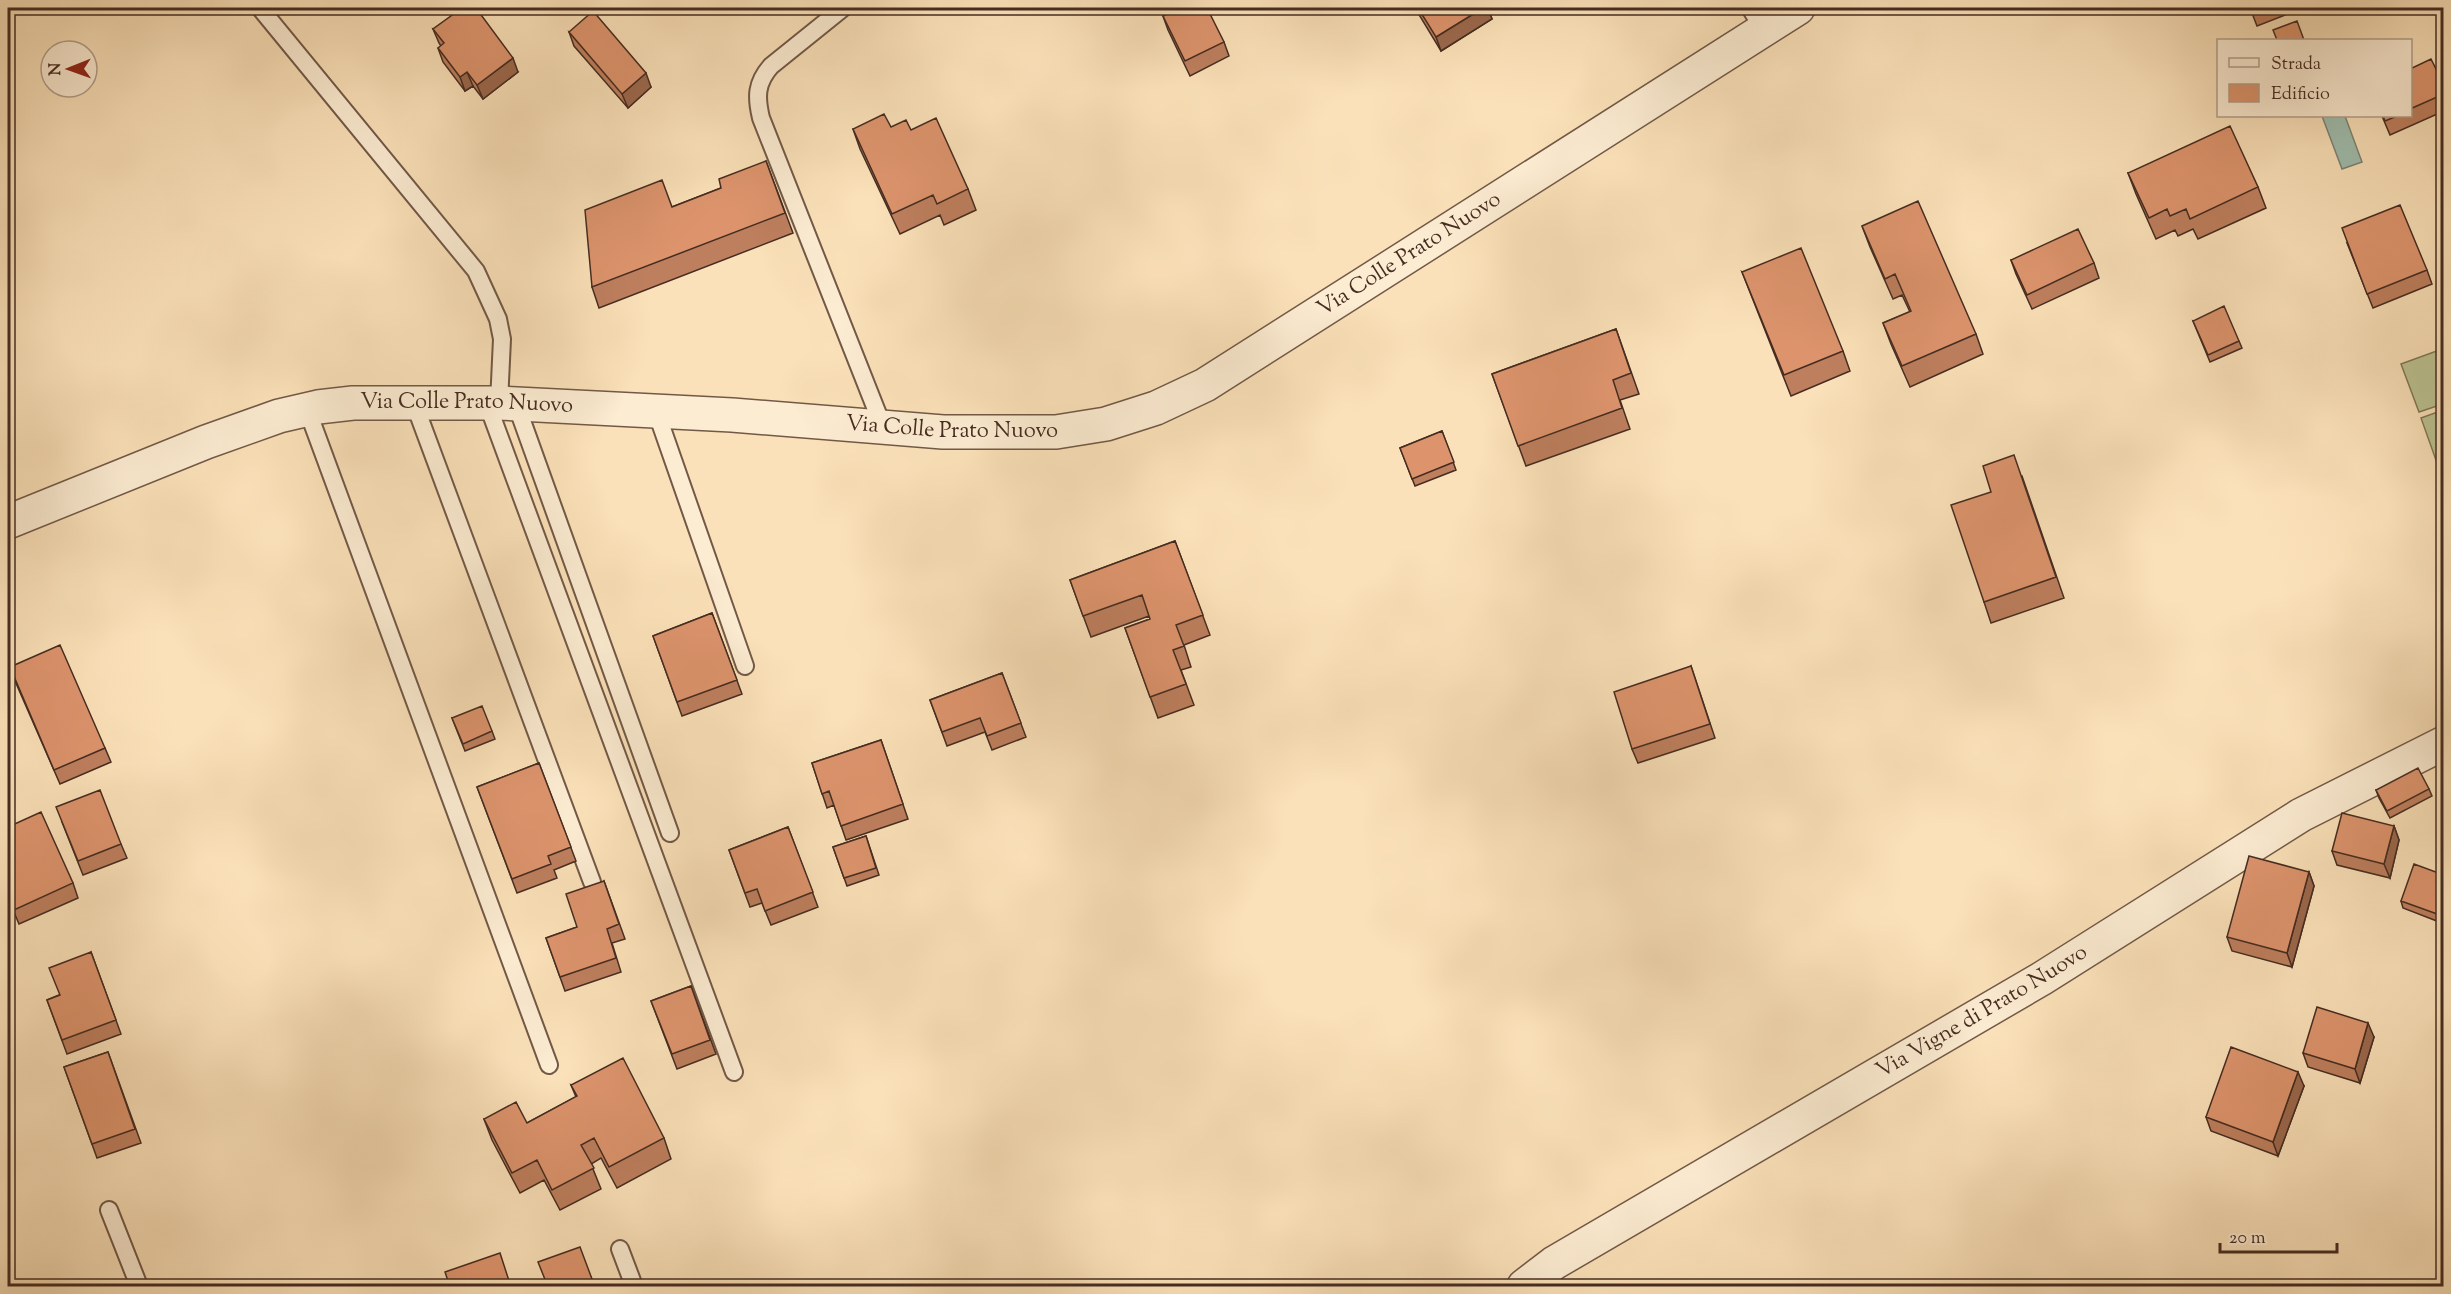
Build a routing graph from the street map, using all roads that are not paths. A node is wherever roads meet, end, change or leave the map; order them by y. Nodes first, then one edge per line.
1 (260, 8) edge
2 (843, 8) edge
3 (1798, 8) edge
4 (1757, 19) edge
5 (414, 403) junction
6 (501, 404) junction
7 (307, 410) junction
8 (656, 411) junction
9 (883, 427) junction
10 (8, 522) edge
11 (745, 666) dead end
12 (2444, 743) edge
13 (670, 833) dead end
14 (592, 882) edge
15 (549, 1065) dead end
16 (734, 1072) dead end
17 (109, 1210) dead end
18 (620, 1249) dead end
19 (139, 1287) edge
20 (634, 1287) edge
21 (1524, 1287) edge

1 - 6 lane
2 - 9 lane
3 - 4 street, Via Colle Prato Nuovo
4 - 9 street, Via Colle Prato Nuovo
5 - 6 street, Via Colle Prato Nuovo
5 - 7 street, Via Colle Prato Nuovo
5 - 14 lane
6 - 8 street, Via Colle Prato Nuovo
6 - 13 lane
6 - 16 lane
7 - 10 street, Via Colle Prato Nuovo
7 - 15 lane
8 - 9 street, Via Colle Prato Nuovo
8 - 11 lane
12 - 21 street, Via Vigne di Prato Nuovo
17 - 19 lane
18 - 20 lane

